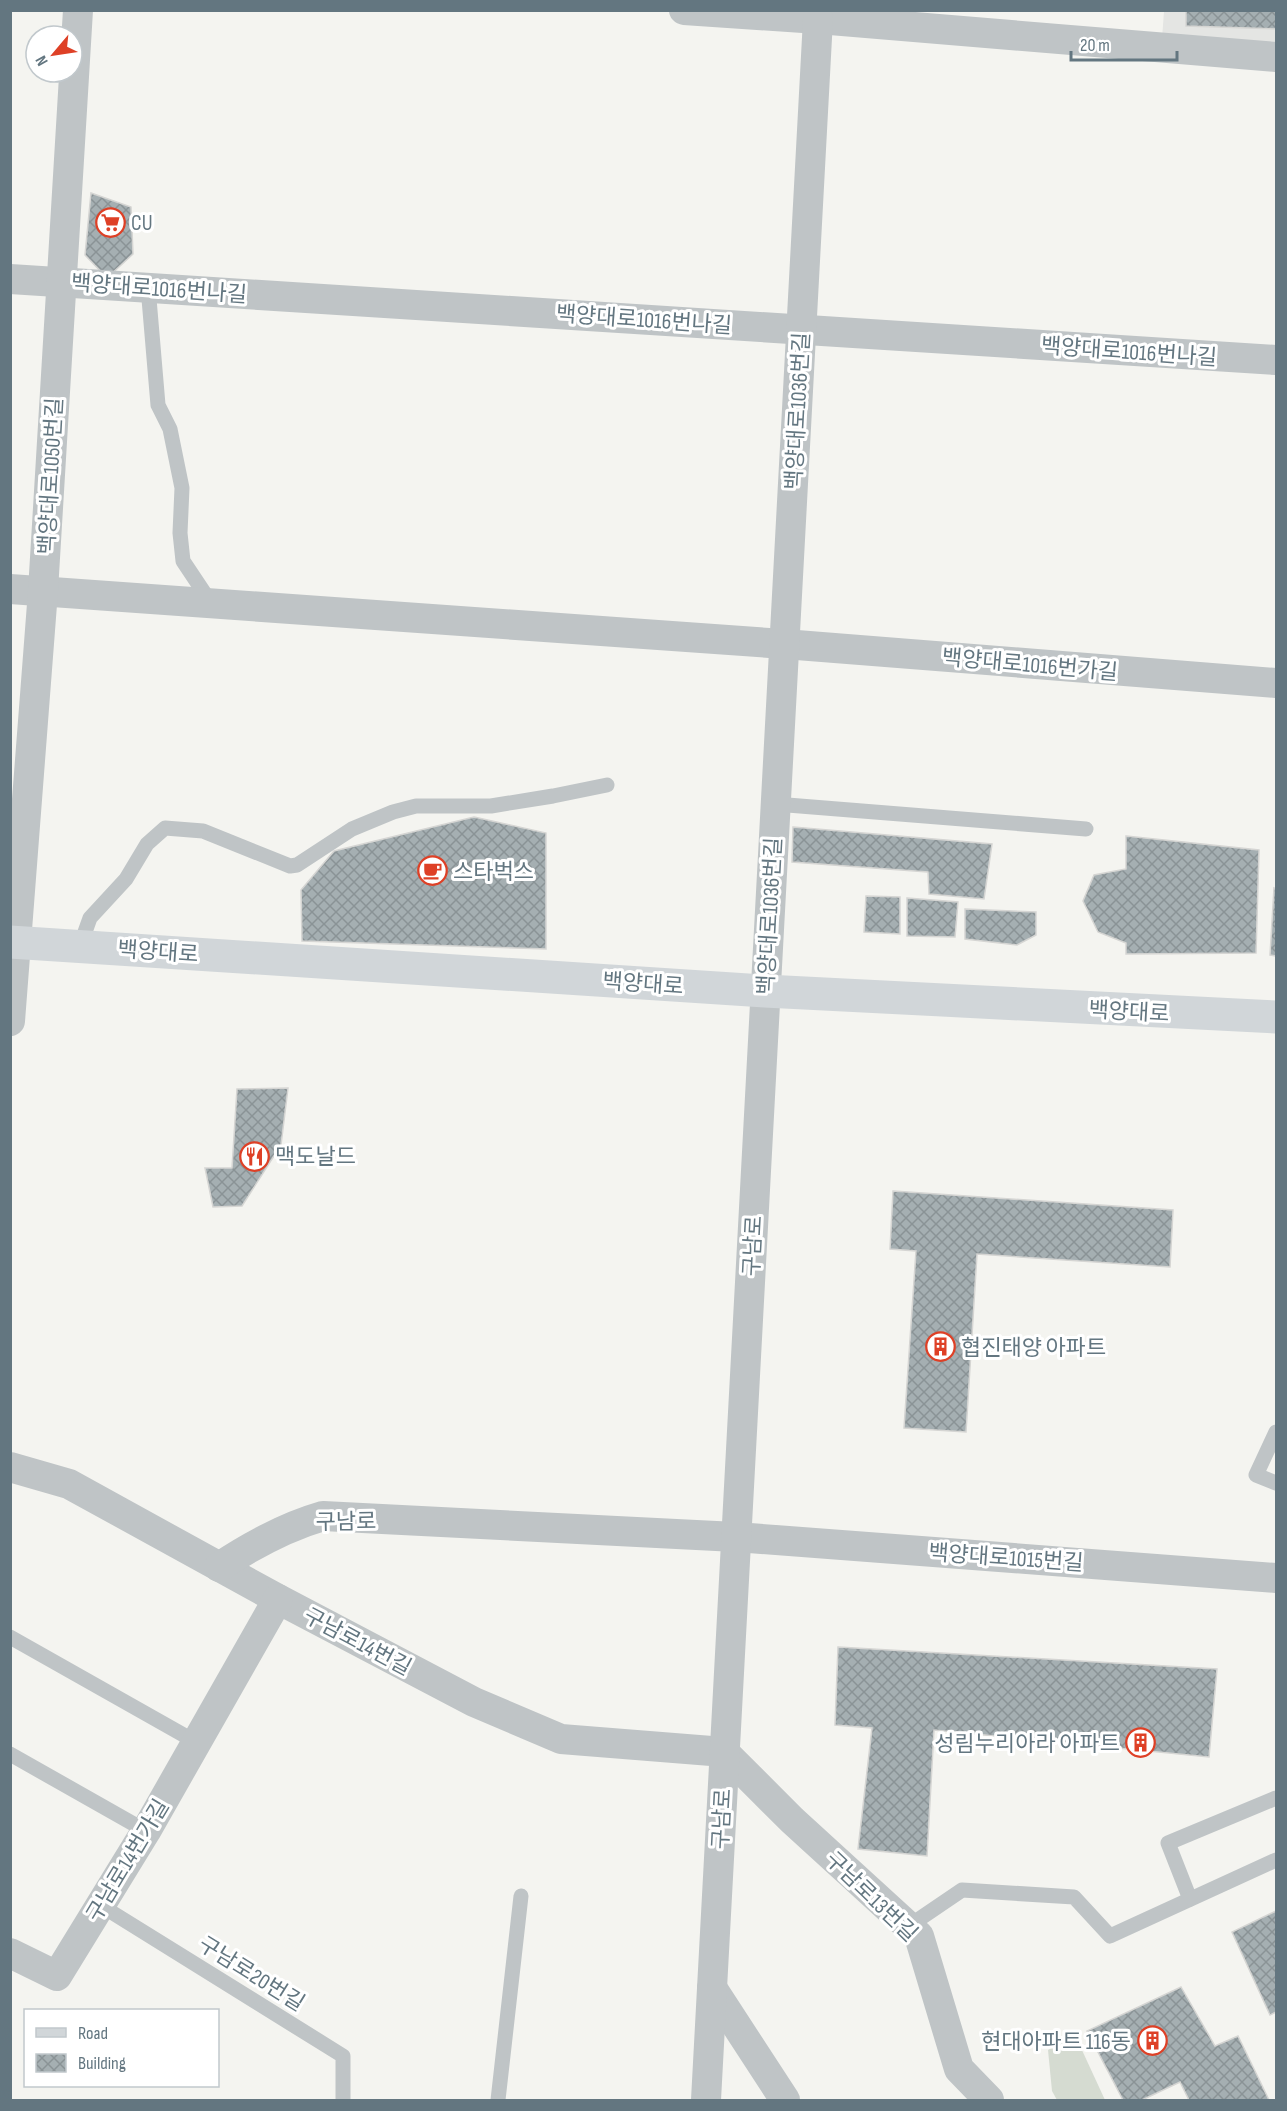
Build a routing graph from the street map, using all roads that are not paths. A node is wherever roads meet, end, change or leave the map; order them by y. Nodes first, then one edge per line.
1 (78, 10) edge
2 (684, 10) edge
3 (818, 19) junction
4 (1276, 57) edge
5 (10, 279) edge
6 (61, 282) junction
7 (148, 287) junction
8 (801, 329) junction
9 (1276, 360) edge
10 (10, 589) edge
11 (43, 591) junction
12 (211, 603) junction
13 (784, 644) junction
14 (1276, 683) edge
15 (608, 785) dead end
16 (775, 804) junction
17 (1086, 829) dead end
18 (14, 942) edge
19 (80, 946) junction
20 (765, 991) junction
21 (1276, 1017) edge
22 (10, 1021) edge
23 (763, 1028) joint
24 (1276, 1432) edge
25 (10, 1467) edge
26 (1276, 1483) edge
27 (736, 1537) junction
28 (219, 1567) junction
29 (1276, 1578) edge
30 (278, 1599) junction
31 (10, 1637) edge
32 (196, 1742) junction
33 (724, 1752) junction
34 (10, 1754) edge
35 (1276, 1798) edge
36 (146, 1831) junction
37 (1276, 1860) edge
38 (521, 1896) dead end
39 (1190, 1899) junction
40 (100, 1905) junction
41 (909, 1926) junction
42 (10, 1953) edge
43 (712, 1988) junction
44 (344, 2100) edge
45 (498, 2100) edge
46 (706, 2100) edge
47 (785, 2100) edge
48 (989, 2100) edge

1 - 6 street, 백양대로1050번길
2 - 3 street
3 - 4 street
3 - 8 street, 백양대로1036번길
5 - 6 street, 백양대로1016번나길
6 - 7 street, 백양대로1016번나길
6 - 11 street, 백양대로1050번길
7 - 8 street, 백양대로1016번나길
7 - 12 lane
8 - 9 street, 백양대로1016번나길
8 - 13 street, 백양대로1036번길
10 - 11 street, 백양대로1016번가길
11 - 12 street, 백양대로1016번가길
11 - 18 street, 백양대로1050번길
12 - 13 street, 백양대로1016번가길
13 - 14 street, 백양대로1016번가길
13 - 16 street, 백양대로1036번길
15 - 19 lane
16 - 17 lane, 백양대로1036번길
16 - 20 street, 백양대로1036번길
18 - 19 main road, 백양대로
18 - 22 street, 백양대로1050번길
19 - 20 main road, 백양대로
20 - 21 main road, 백양대로
20 - 23 street, 백양대로1036번길
23 - 27 street, 구남로
24 - 26 lane
25 - 28 street, 구남로14번길
27 - 28 street, 구남로
27 - 29 street, 백양대로1015번길
27 - 33 street, 구남로
28 - 30 street, 구남로14번길
30 - 32 street, 구남로14번가길
30 - 33 street, 구남로14번길
31 - 32 lane
32 - 36 street, 구남로14번가길
33 - 41 street, 구남로13번길
33 - 43 street, 구남로
34 - 36 lane
35 - 39 lane
36 - 40 street, 구남로14번가길
37 - 39 lane
38 - 45 lane
39 - 41 lane
40 - 42 street, 구남로14번가길
40 - 44 lane, 구남로20번길
41 - 48 street, 구남로13번길
43 - 46 street, 구남로
43 - 47 street

